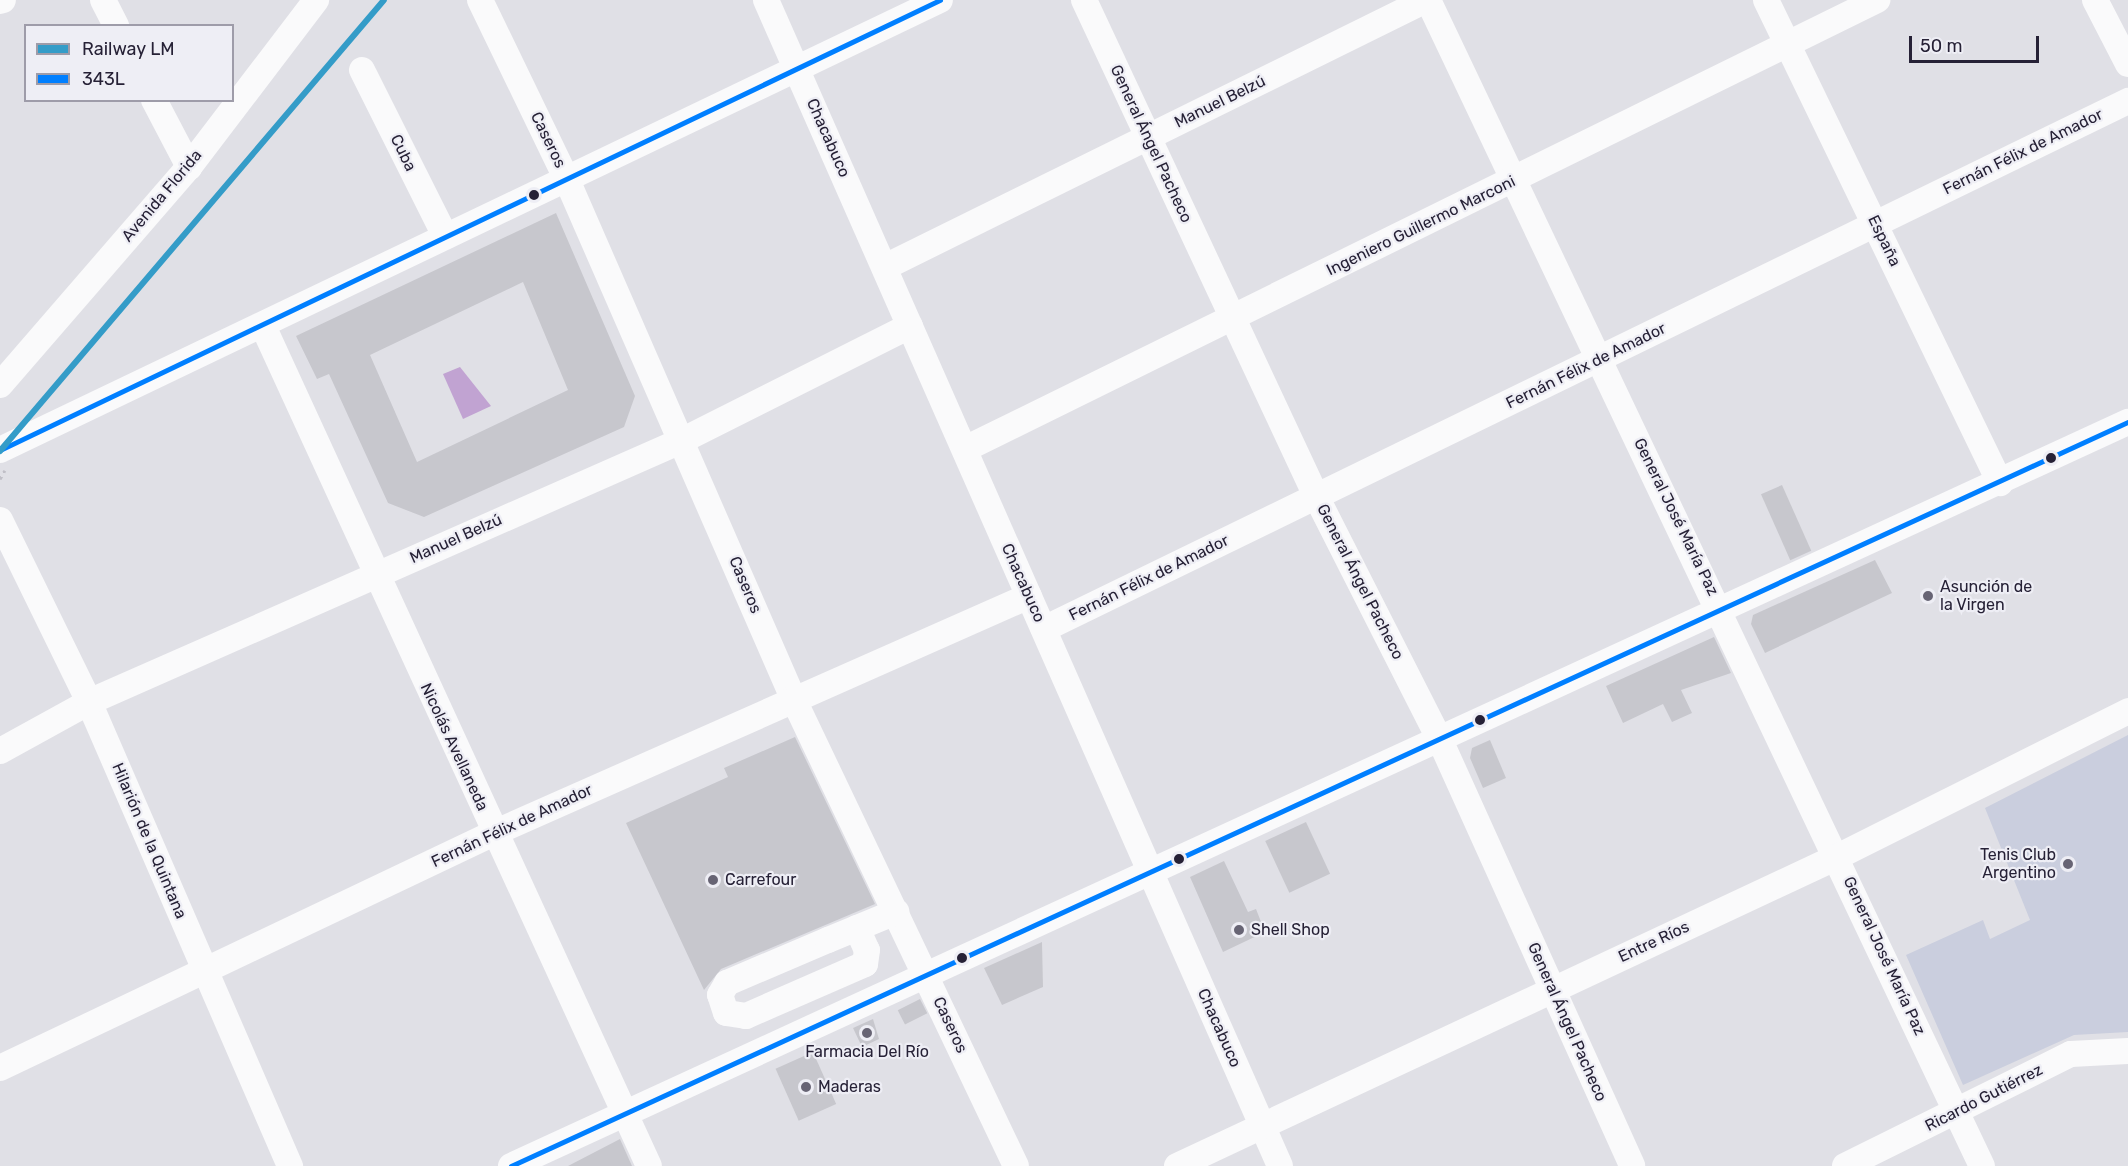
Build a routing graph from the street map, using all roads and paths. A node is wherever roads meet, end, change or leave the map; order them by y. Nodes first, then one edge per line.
1 (103, 0) edge
2 (316, 0) edge
3 (480, 0) edge
4 (766, 0) edge
5 (940, 0) edge
6 (1084, 0) edge
7 (1427, 0) edge
8 (1766, 0) edge
9 (1876, 0) edge
10 (2095, 0) edge
11 (115, 24) edge
12 (1788, 44) junction
13 (2128, 64) edge
14 (796, 67) junction
15 (362, 70) dead end
16 (2128, 101) edge
17 (155, 102) edge
18 (1148, 137) junction
19 (189, 167) junction
20 (567, 180) junction
21 (1514, 180) junction
22 (1876, 225) junction
23 (445, 236) junction
24 (885, 267) junction
25 (1233, 320) junction
26 (263, 326) junction
27 (910, 326) junction
28 (1599, 360) junction
29 (0, 385) edge
30 (2125, 432) edge
31 (683, 440) junction
32 (965, 449) junction
33 (0, 450) edge
34 (2000, 483) junction
35 (1317, 498) junction
36 (0, 520) edge
37 (375, 574) junction
38 (1029, 596) junction
39 (1722, 612) junction
40 (1044, 629) junction
41 (793, 698) junction
42 (89, 702) junction
43 (2128, 711) edge
44 (1440, 740) junction
45 (0, 751) edge
46 (494, 833) junction
47 (1837, 856) junction
48 (1151, 872) junction
49 (896, 912) junction
50 (857, 928) junction
51 (205, 970) junction
52 (926, 974) junction
53 (1553, 990) junction
54 (2128, 1051) edge
55 (0, 1068) edge
56 (624, 1113) junction
57 (1958, 1113) junction
58 (1263, 1127) junction
59 (290, 1166) edge
60 (511, 1166) edge
61 (649, 1166) edge
62 (1016, 1166) edge
63 (1177, 1166) edge
64 (1280, 1166) edge
65 (1632, 1166) edge
66 (1845, 1166) edge
67 (1982, 1166) edge

1 - 11 street
2 - 19 street, Avenida Florida
3 - 20 street, Caseros
4 - 14 street, Chacabuco
5 - 14 street
6 - 18 street, General Ángel Pacheco
7 - 18 street, Manuel Belzú
7 - 21 street, General José María Paz
8 - 12 street, España
9 - 12 street, Ingeniero Guillermo Marconi
10 - 13 street
12 - 21 street, Ingeniero Guillermo Marconi
12 - 22 street, España
14 - 20 street
14 - 24 street, Chacabuco
15 - 23 street, Cuba
16 - 22 street, Fernán Félix de Amador
17 - 19 street
18 - 24 street, Manuel Belzú
18 - 25 street, General Ángel Pacheco
19 - 29 street, Avenida Florida
20 - 23 street
20 - 31 street, Caseros
21 - 25 street, Ingeniero Guillermo Marconi
21 - 28 street, General José María Paz
22 - 28 street, Fernán Félix de Amador
22 - 34 street, España
23 - 26 street
24 - 27 street, Chacabuco
25 - 32 street, Ingeniero Guillermo Marconi
25 - 35 street, General Ángel Pacheco
26 - 33 street
26 - 37 street, Nicolás Avellaneda
27 - 31 street, Manuel Belzú
27 - 32 street, Chacabuco
28 - 35 street, Fernán Félix de Amador
28 - 39 street, General José María Paz
30 - 34 street
31 - 37 street, Manuel Belzú
31 - 41 street, Caseros
32 - 38 street, Chacabuco
34 - 39 street
35 - 40 street, Fernán Félix de Amador
35 - 44 street, General Ángel Pacheco
36 - 42 street, Hilarión de la Quintana
37 - 42 street, Manuel Belzú
37 - 46 street, Nicolás Avellaneda
38 - 40 street, Chacabuco
38 - 41 street, Fernán Félix de Amador
39 - 44 street
39 - 47 street, General José María Paz
40 - 48 street, Chacabuco
41 - 46 street, Fernán Félix de Amador
41 - 49 street, Caseros
42 - 45 street, Manuel Belzú
42 - 51 street, Hilarión de la Quintana
43 - 47 street, Entre Ríos
44 - 48 street
44 - 53 street, General Ángel Pacheco
46 - 51 street, Fernán Félix de Amador
46 - 56 street, Nicolás Avellaneda
47 - 53 street, Entre Ríos
47 - 57 street, General José María Paz
48 - 52 street
48 - 58 street, Chacabuco
49 - 50 street
49 - 52 street, Caseros
50 - 50 street
51 - 55 street, Fernán Félix de Amador
51 - 59 street, Hilarión de la Quintana
52 - 56 street
52 - 62 street, Caseros
53 - 58 street, Entre Ríos
53 - 65 street, General Ángel Pacheco
54 - 57 street, Ricardo Gutiérrez
56 - 60 street
56 - 61 street, Nicolás Avellaneda
57 - 66 street, Ricardo Gutiérrez
57 - 67 street, General José María Paz
58 - 63 street, Entre Ríos
58 - 64 street, Chacabuco

